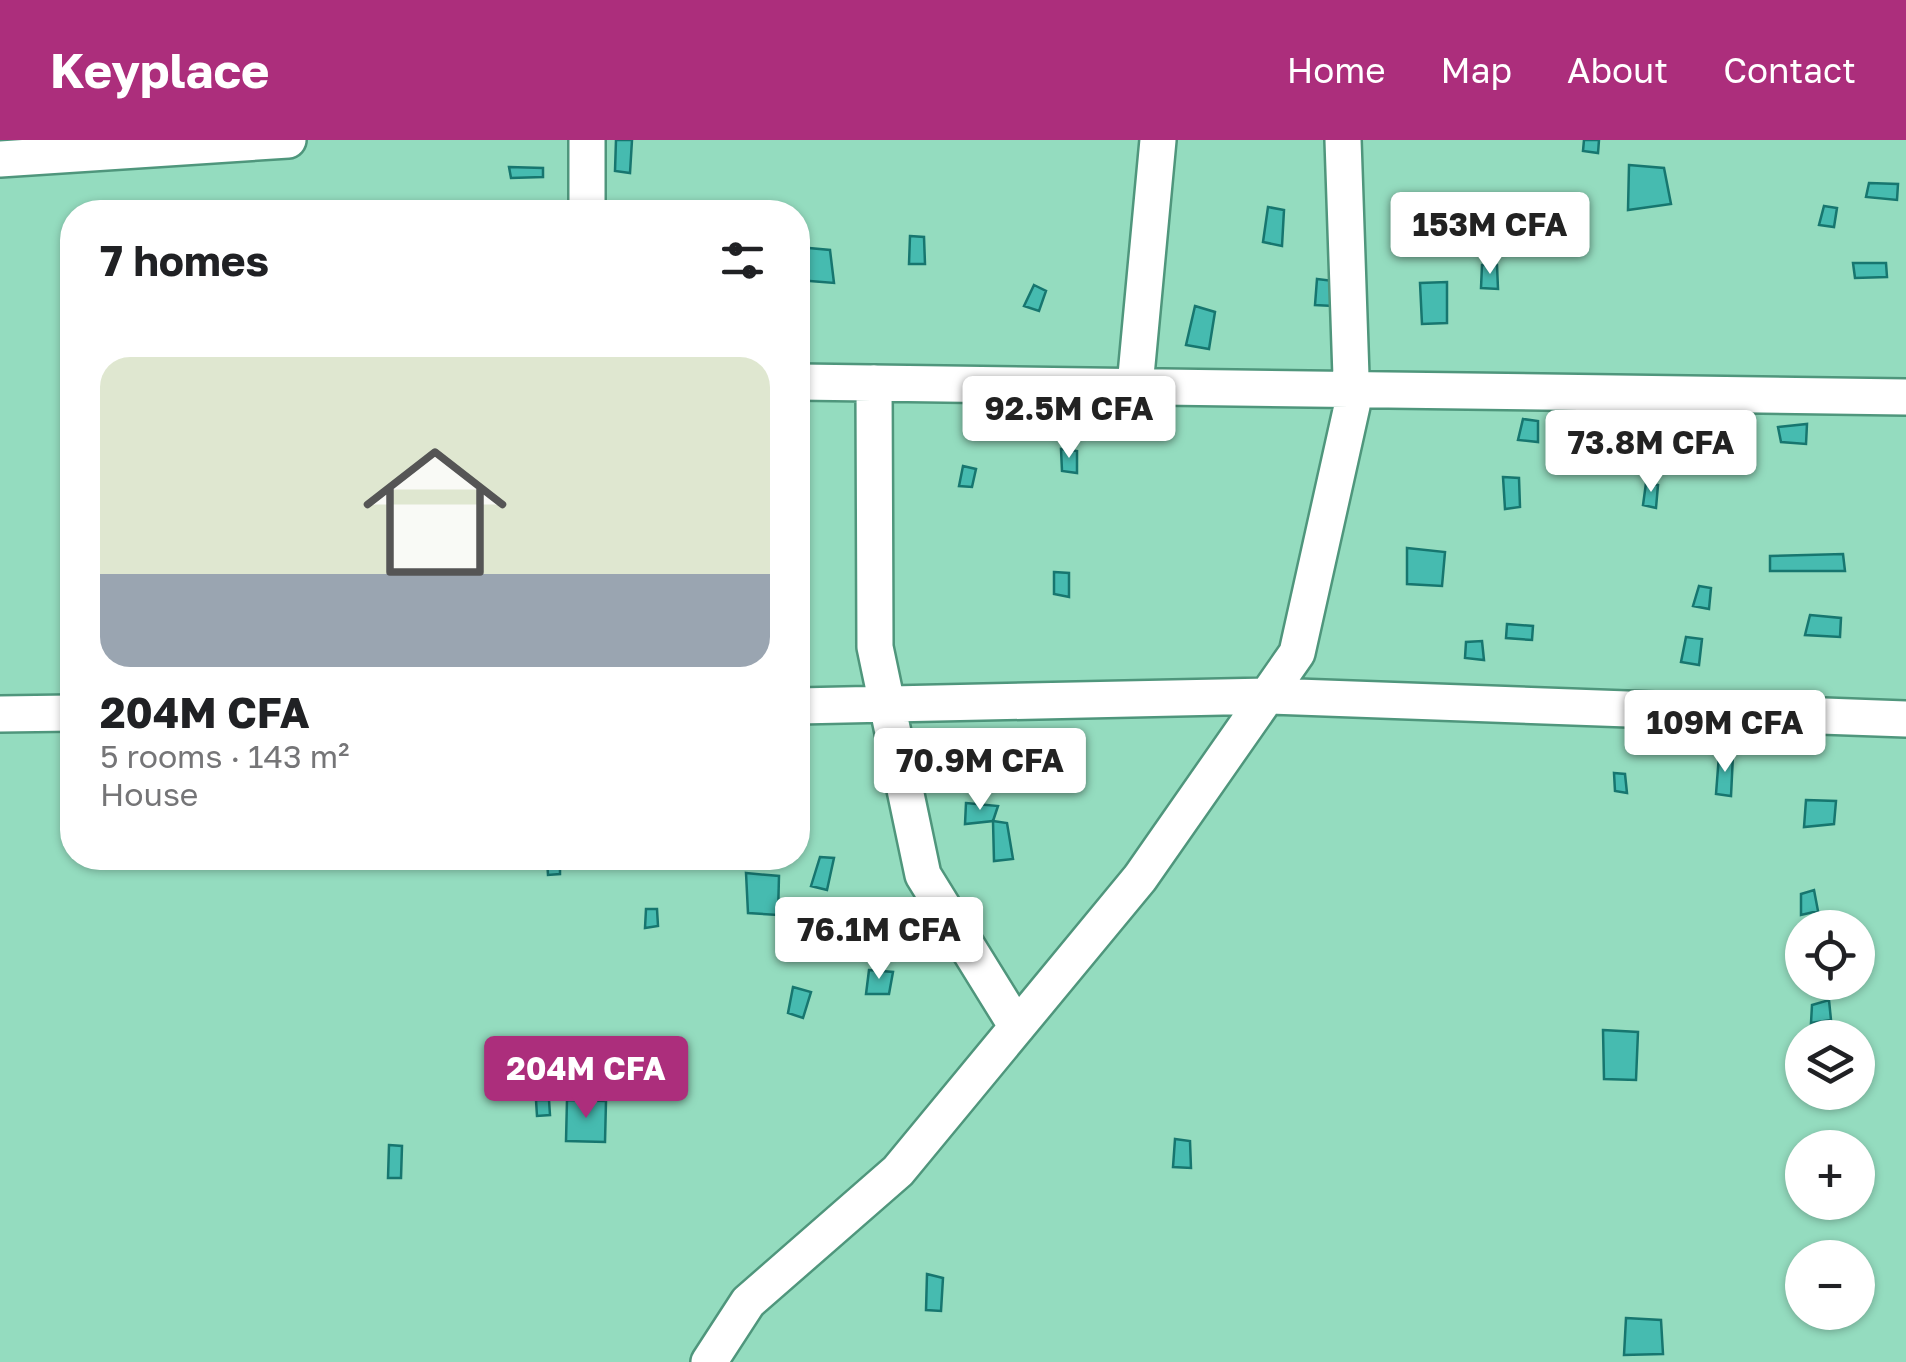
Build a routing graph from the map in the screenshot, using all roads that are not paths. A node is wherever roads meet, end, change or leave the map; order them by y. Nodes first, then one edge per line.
1 (288, 140) edge
2 (586, 140) edge
3 (1158, 140) edge
4 (1343, 140) edge
5 (0, 159) edge
6 (587, 200) edge
7 (810, 382) edge
8 (874, 382) junction
9 (1135, 386) junction
10 (1351, 389) junction
11 (1906, 397) edge
12 (1269, 696) junction
13 (887, 705) junction
14 (810, 706) edge
15 (60, 713) edge
16 (0, 714) edge
17 (1906, 720) edge
18 (1017, 1027) junction
19 (710, 1362) edge

1 - 5 street
2 - 6 street
3 - 9 street
4 - 10 street
7 - 8 street
8 - 9 street
8 - 13 street
9 - 10 street
10 - 11 street
10 - 12 street
12 - 13 street
12 - 17 street
12 - 18 street
13 - 14 street
13 - 18 street
15 - 16 street
18 - 19 street

